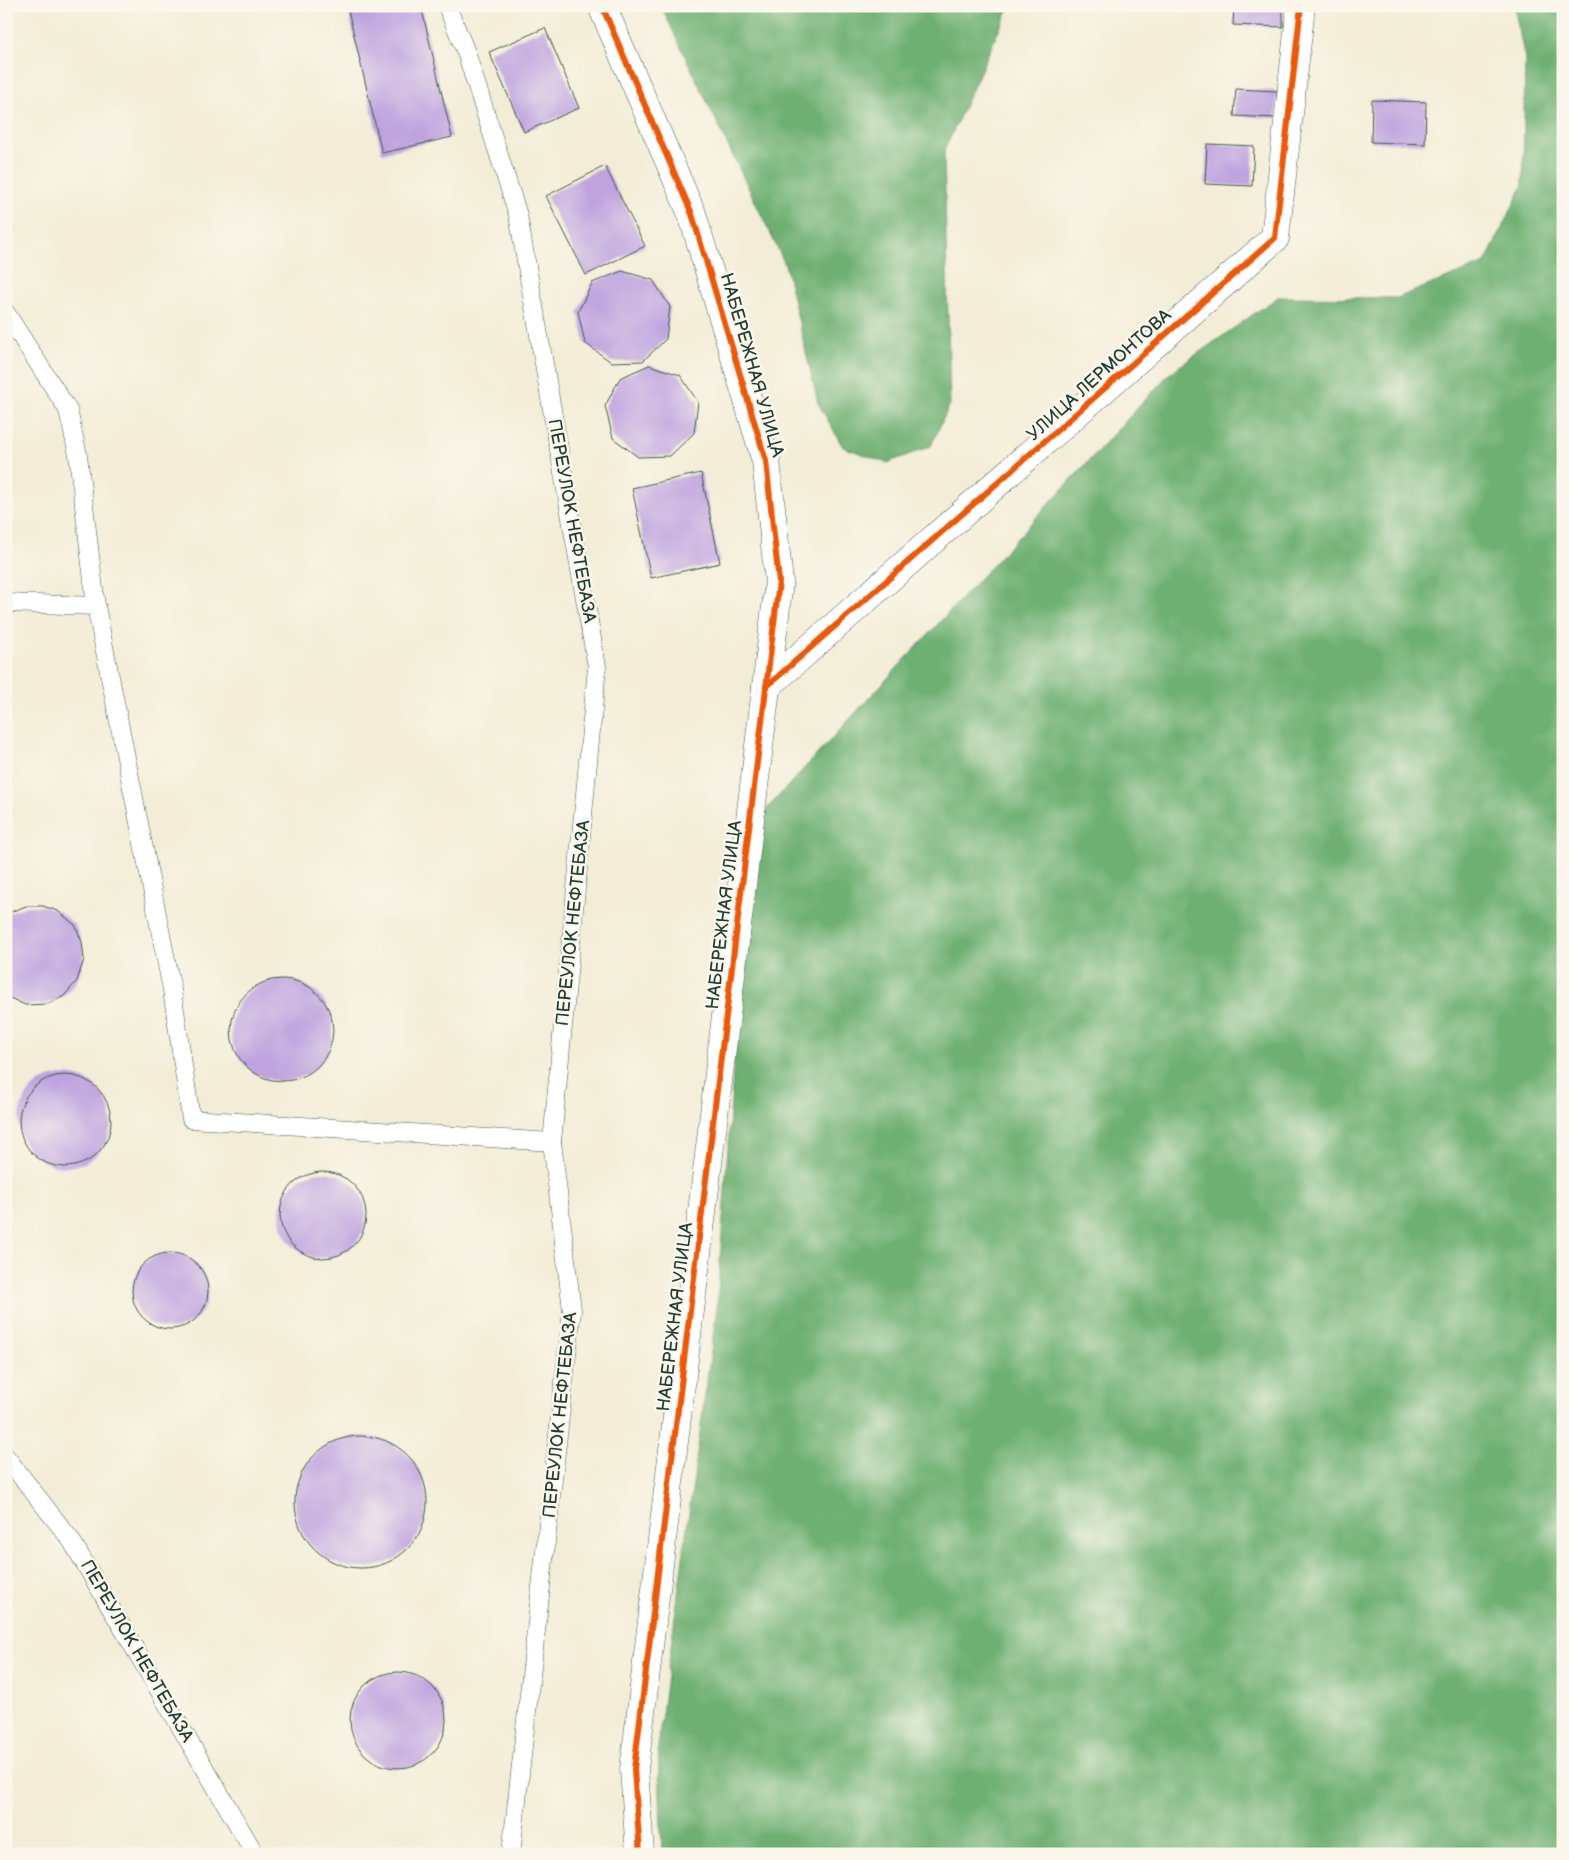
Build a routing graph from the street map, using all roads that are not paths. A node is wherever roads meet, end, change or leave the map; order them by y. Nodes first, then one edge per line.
1 (447, 6) edge
2 (602, 6) edge
3 (1301, 6) edge
4 (6, 313) edge
5 (6, 603) edge
6 (96, 606) junction
7 (766, 687) junction
8 (552, 1142) junction
9 (6, 1457) edge
10 (255, 1854) edge
11 (511, 1854) edge
12 (640, 1854) edge

1 - 8 lane, ПЕРЕУЛОК НЕФТЕБАЗА
2 - 7 street, НАБЕРЕЖНАЯ УЛИЦА
3 - 7 street, УЛИЦА ЛЕРМОНТОВА
4 - 6 lane
5 - 6 lane
6 - 8 lane
7 - 12 street, НАБЕРЕЖНАЯ УЛИЦА
8 - 11 lane, ПЕРЕУЛОК НЕФТЕБАЗА
9 - 10 lane, ПЕРЕУЛОК НЕФТЕБАЗА

